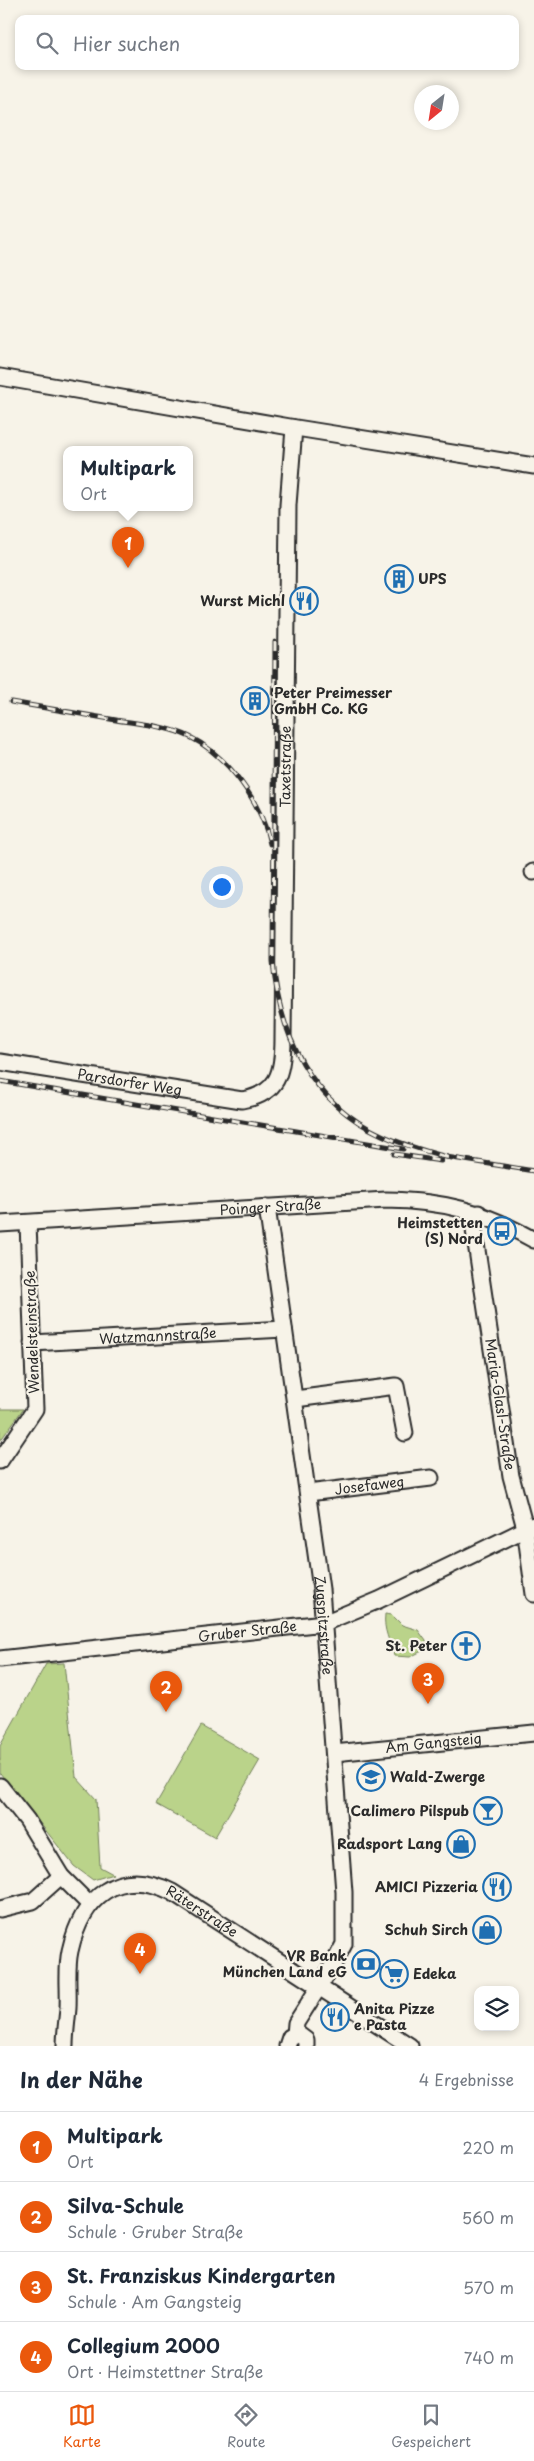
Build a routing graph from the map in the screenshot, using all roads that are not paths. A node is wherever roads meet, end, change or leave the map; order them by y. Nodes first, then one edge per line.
1 (0, 377) edge
2 (294, 428) junction
3 (534, 466) edge
4 (0, 1062) edge
5 (260, 1097) joint
6 (267, 1207) junction
7 (479, 1213) junction
8 (28, 1223) junction
9 (0, 1224) edge
10 (534, 1240) edge
11 (284, 1329) junction
12 (32, 1343) junction
13 (295, 1399) junction
14 (405, 1433) dead end
15 (0, 1461) edge
16 (432, 1478) dead end
17 (308, 1493) junction
18 (529, 1527) edge
19 (534, 1594) edge
20 (324, 1623) junction
21 (0, 1660) edge
22 (534, 1733) edge
23 (334, 1753) junction
24 (0, 1786) edge
25 (61, 1876) junction
26 (90, 1905) junction
27 (0, 1909) edge
28 (319, 1987) junction
29 (291, 2040) edge
30 (65, 2046) edge
31 (306, 2046) edge
32 (410, 2046) edge

1 - 2 street
2 - 3 street
2 - 5 street, Taxetstraße
4 - 5 street, Parsdorfer Weg
6 - 7 street, Poinger Straße
6 - 8 street, Poinger Straße
6 - 11 street, Zugspitzstraße
7 - 10 street, Poinger Straße
7 - 18 street, Maria-Glasl-Straße
8 - 9 street, Poinger Straße
8 - 12 street, Wendelsteinstraße
11 - 12 street, Watzmannstraße
11 - 13 street, Zugspitzstraße
12 - 15 street, Wendelsteinstraße
13 - 14 street
13 - 17 street, Zugspitzstraße
16 - 17 street, Josefaweg
17 - 20 street, Zugspitzstraße
18 - 19 street, Maria-Glasl-Straße
18 - 20 street, Gruber Straße
20 - 21 street, Gruber Straße
20 - 23 street, Zugspitzstraße
22 - 23 street, Am Gangsteig
23 - 28 street, Zugspitzstraße
24 - 25 street
25 - 26 street
25 - 27 street
26 - 28 street, Räterstraße
26 - 30 street
28 - 29 street, Zugspitzstraße
28 - 32 street, Räterstraße
29 - 31 street, Zugspitzstraße

